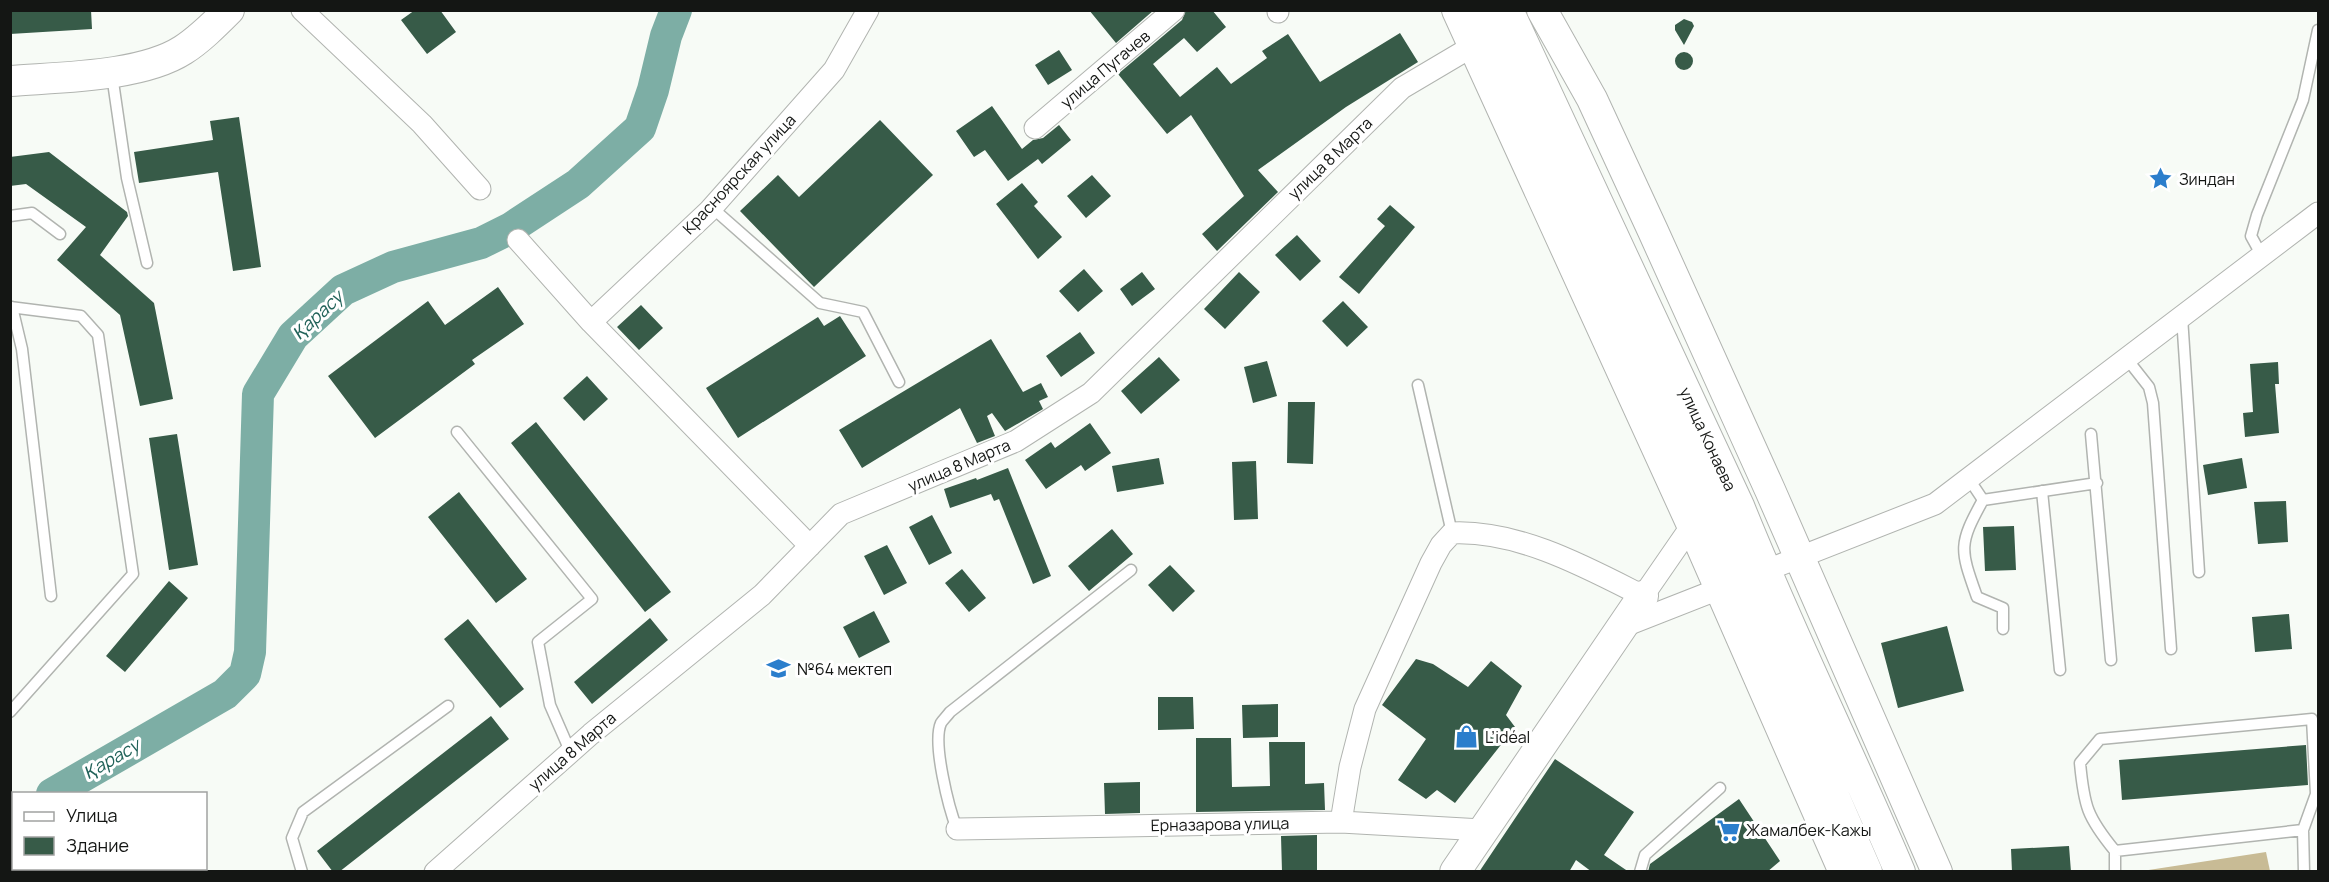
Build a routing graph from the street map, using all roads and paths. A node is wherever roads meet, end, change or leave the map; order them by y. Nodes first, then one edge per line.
1 (868, 10) edge
2 (1174, 10) edge
3 (1457, 10) edge
4 (1480, 10) edge
5 (1508, 10) edge
6 (1542, 10) edge
7 (224, 12) edge
8 (308, 12) edge
9 (2319, 30) edge
10 (1473, 46) junction
11 (112, 72) junction
12 (10, 81) edge
13 (1035, 128) dead end
14 (480, 189) dead end
15 (709, 211) junction
16 (2319, 213) edge
17 (10, 216) edge
18 (60, 234) dead end
19 (518, 240) dead end
20 (2262, 256) junction
21 (147, 263) dead end
22 (11, 307) edge
23 (2182, 317) junction
24 (591, 322) junction
25 (2127, 359) junction
26 (899, 382) dead end
27 (1418, 385) dead end
28 (457, 432) dead end
29 (2091, 434) dead end
30 (1969, 478) junction
31 (2097, 483) junction
32 (2042, 491) junction
33 (1983, 500) junction
34 (1692, 525) junction
35 (1452, 533) junction
36 (810, 546) junction
37 (1800, 558) junction
38 (1131, 570) dead end
39 (2199, 572) dead end
40 (1742, 580) junction
41 (51, 596) dead end
42 (1643, 596) junction
43 (1622, 627) junction
44 (2003, 629) dead end
45 (2171, 649) dead end
46 (2111, 660) dead end
47 (2060, 670) dead end
48 (448, 706) dead end
49 (10, 712) edge
50 (570, 751) junction
51 (1720, 788) dead end
52 (1341, 822) junction
53 (957, 829) joint
54 (1482, 830) junction
55 (2302, 830) junction
56 (2115, 850) junction
57 (302, 872) edge
58 (435, 872) edge
59 (1455, 872) edge
60 (1640, 872) edge
61 (1844, 872) edge
62 (1867, 872) edge
63 (1900, 872) edge
64 (1937, 872) edge
65 (2115, 872) edge
66 (2304, 872) edge

1 - 15 street, Красноярская улица
2 - 13 street, улица Пугачев
3 - 10 main road
4 - 40 main road, улица Конаева
5 - 40 main road, улица Конаева
6 - 37 main road
7 - 11 main road
8 - 14 street
9 - 20 lane
10 - 34 main road
10 - 36 street, улица 8 Марта
11 - 12 main road
11 - 21 lane
15 - 24 street, Красноярская улица
15 - 26 lane
16 - 20 street
17 - 18 lane
19 - 24 street
20 - 23 street
22 - 41 lane
22 - 49 lane
23 - 25 street
23 - 39 lane
24 - 36 street
25 - 30 street
25 - 45 lane
27 - 35 lane
28 - 50 lane
29 - 31 lane
30 - 33 lane
30 - 37 street
31 - 32 lane
31 - 46 lane
32 - 33 lane
32 - 47 lane
33 - 44 lane
34 - 40 main road
34 - 42 street
35 - 42 street
35 - 52 street
36 - 50 street, улица 8 Марта
37 - 40 street
37 - 64 main road
38 - 53 lane
40 - 43 street
40 - 61 main road
40 - 62 main road, улица Конаева
40 - 63 main road, улица Конаева
42 - 43 main road
43 - 54 main road
48 - 57 lane
50 - 58 street, улица 8 Марта
51 - 60 lane
52 - 53 street, Ерназарова улица
52 - 54 street, Ерназарова улица
54 - 59 main road
55 - 56 lane
55 - 56 lane
55 - 66 lane
56 - 65 lane

